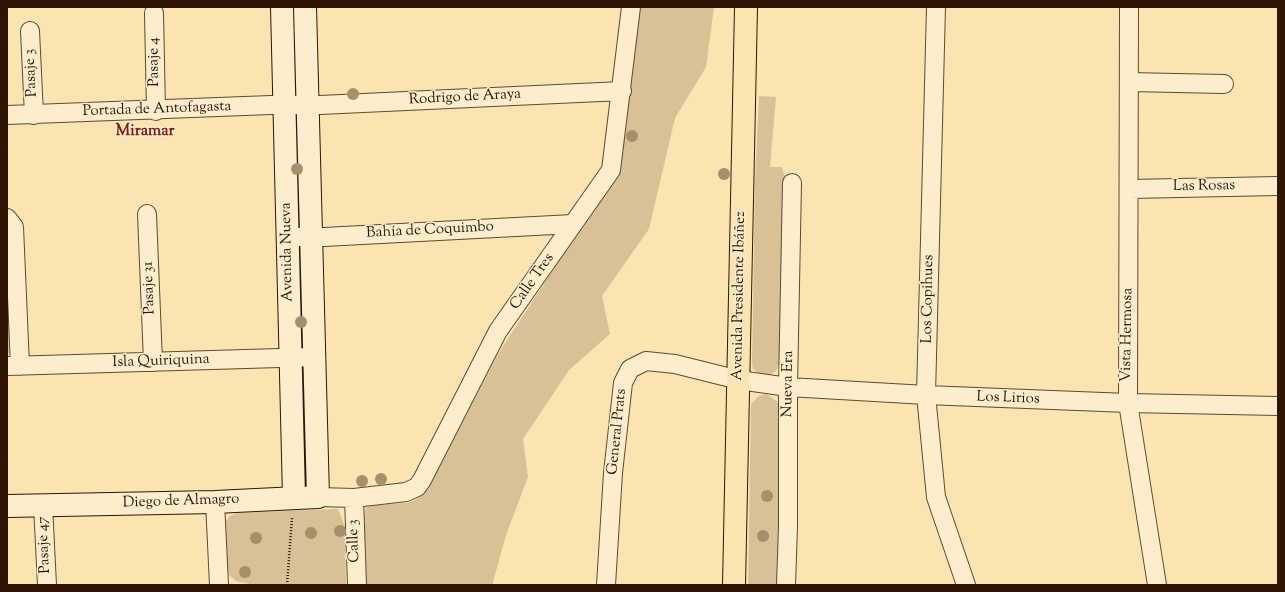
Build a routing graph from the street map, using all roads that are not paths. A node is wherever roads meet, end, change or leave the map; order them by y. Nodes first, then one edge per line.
1 (282, 7) edge
2 (305, 7) edge
3 (631, 7) edge
4 (746, 7) edge
5 (936, 7) edge
6 (1129, 7) edge
7 (154, 14) dead end
8 (30, 31) dead end
9 (1129, 82) junction
10 (1224, 84) dead end
11 (622, 91) junction
12 (284, 105) junction
13 (307, 105) junction
14 (156, 111) junction
15 (7, 115) edge
16 (34, 115) junction
17 (792, 184) dead end
18 (1278, 186) edge
19 (1130, 189) junction
20 (147, 214) dead end
21 (7, 218) edge
22 (574, 224) junction
23 (287, 237) junction
24 (311, 237) junction
25 (290, 357) junction
26 (314, 357) junction
27 (153, 362) junction
28 (14, 366) edge
29 (739, 380) junction
30 (788, 386) junction
31 (926, 396) junction
32 (1128, 403) junction
33 (1278, 406) edge
34 (318, 497) junction
35 (294, 498) junction
36 (354, 498) junction
37 (215, 502) junction
38 (43, 505) junction
39 (7, 506) edge
40 (222, 584) edge
41 (47, 585) edge
42 (357, 585) edge
43 (606, 585) edge
44 (734, 585) edge
45 (786, 585) edge
46 (966, 585) edge
47 (1157, 585) edge

1 - 12 street, Avenida Nueva
2 - 13 street, Avenida Nueva
3 - 11 street, Calle Tres
4 - 29 main road, Avenida Presidente Ibáñez
5 - 31 street, Los Copihues
6 - 9 street, Vista Hermosa
7 - 14 street, Pasaje 4
8 - 16 street, Pasaje 3
9 - 10 street
9 - 19 street, Vista Hermosa
11 - 13 street, Rodrigo de Araya
11 - 22 street, Calle Tres
12 - 13 street, Portada de Antofagasta
12 - 14 street, Portada de Antofagasta
12 - 23 street, Avenida Nueva
13 - 24 street, Avenida Nueva
14 - 16 street, Portada de Antofagasta
15 - 16 street, Portada de Antofagasta
17 - 30 street, Nueva Era
18 - 19 street, Las Rosas
19 - 32 street, Vista Hermosa
20 - 27 street, Pasaje 31
21 - 28 street
22 - 24 street, Bahía de Coquimbo
22 - 36 street, Calle Tres
23 - 24 street, Bahía de Coquimbo
23 - 25 street, Avenida Nueva
24 - 26 street, Avenida Nueva
25 - 26 street, Isla Quiriquina
25 - 27 street, Isla Quiriquina
25 - 35 street, Avenida Nueva
26 - 34 street, Avenida Nueva
27 - 28 street, Isla Quiriquina
29 - 30 street, Los Lirios
29 - 43 street, General Prats
29 - 44 main road, Avenida Presidente Ibáñez
30 - 31 street, Los Lirios
30 - 45 street, Nueva Era
31 - 32 street, Los Lirios
31 - 46 street, Los Copihues
32 - 33 street, Los Lirios
32 - 47 street, Vista Hermosa
34 - 35 street, Diego de Almagro
34 - 36 street, Diego de Almagro
35 - 37 street, Diego de Almagro
36 - 42 street, Calle 3
37 - 38 street, Diego de Almagro
37 - 40 street
38 - 39 street, Diego de Almagro
38 - 41 street, Pasaje 47

